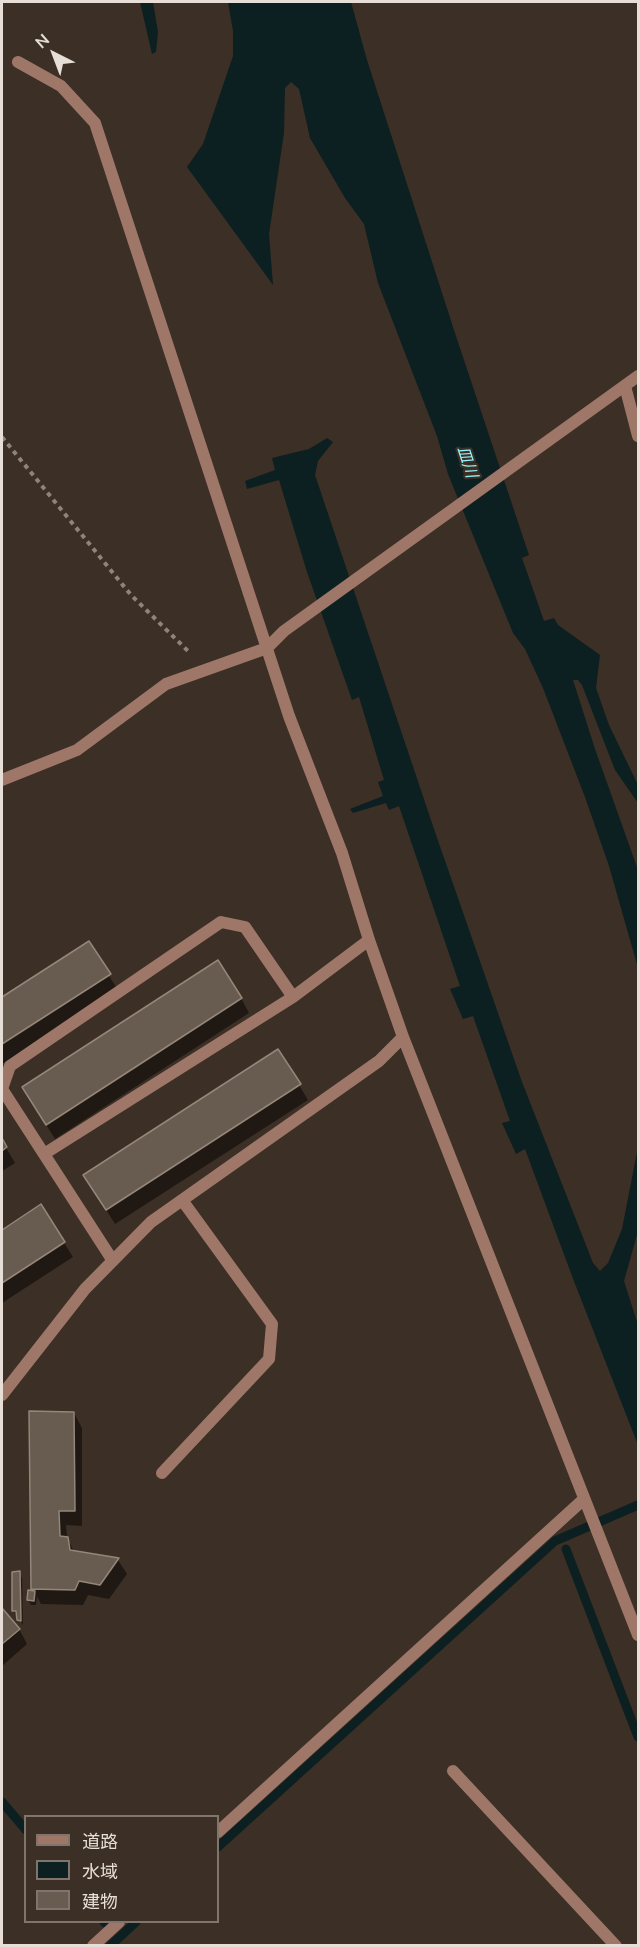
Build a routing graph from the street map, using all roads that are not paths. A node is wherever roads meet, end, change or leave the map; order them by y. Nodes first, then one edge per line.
1 (18, 62) dead end
2 (639, 376) edge
3 (625, 386) junction
4 (639, 436) edge
5 (267, 648) junction
6 (2, 780) edge
7 (369, 940) junction
8 (292, 997) junction
9 (403, 1037) junction
10 (44, 1154) junction
11 (182, 1200) junction
12 (113, 1261) junction
13 (2, 1395) edge
14 (162, 1473) dead end
15 (584, 1499) junction
16 (639, 1635) edge
17 (453, 1771) dead end
18 (219, 1831) edge
19 (118, 1923) edge
20 (93, 1946) edge
21 (616, 1946) edge

1 - 5 street
2 - 3 street
3 - 4 street
3 - 5 street
5 - 6 street
5 - 7 street
7 - 8 street
7 - 9 street
8 - 10 street
8 - 10 street
9 - 11 street
9 - 15 street
10 - 12 street
11 - 12 street
11 - 14 street
12 - 13 street
15 - 16 street
15 - 18 street
17 - 21 street
19 - 20 street

